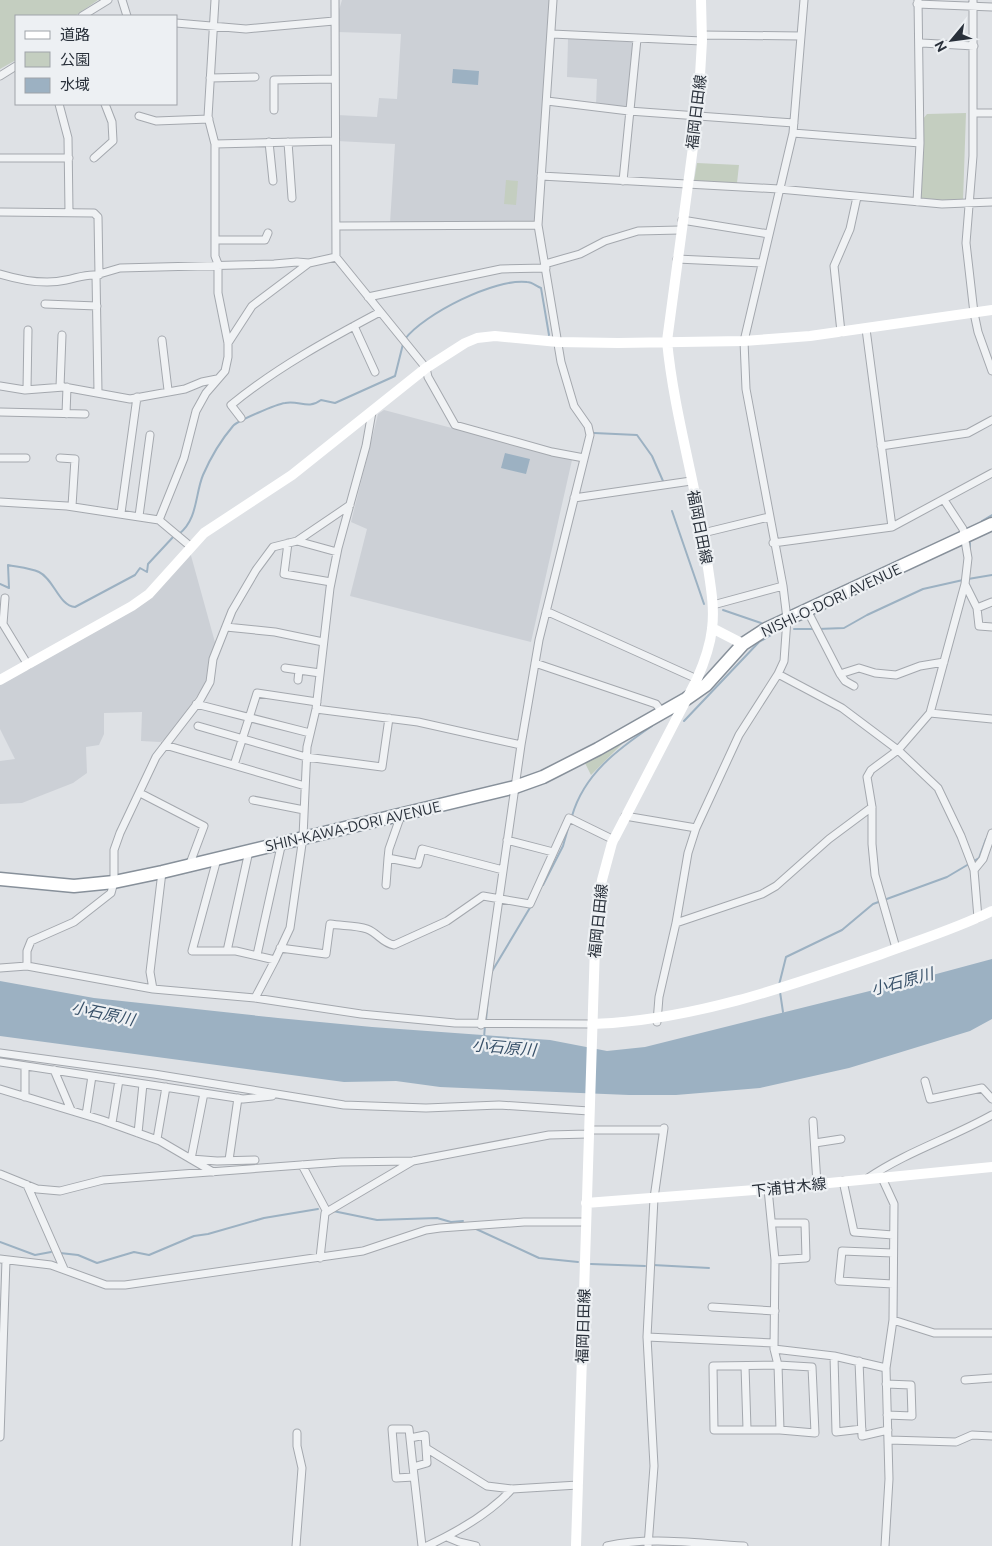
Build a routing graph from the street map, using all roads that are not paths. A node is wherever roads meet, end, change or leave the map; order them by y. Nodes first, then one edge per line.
1 (108, 0) edge
2 (122, 0) edge
3 (215, 0) edge
4 (335, 0) edge
5 (553, 0) edge
6 (701, 0) edge
7 (804, 0) edge
8 (918, 2) edge
9 (973, 4) edge
10 (992, 8) edge
11 (84, 15) edge
12 (127, 15) edge
13 (334, 21) junction
14 (178, 23) edge
15 (214, 26) junction
16 (552, 34) junction
17 (801, 36) junction
18 (702, 38) junction
19 (637, 39) junction
20 (919, 45) junction
21 (974, 46) junction
22 (15, 67) edge
23 (0, 76) edge
24 (255, 77) dead end
25 (210, 78) junction
26 (334, 79) junction
27 (547, 101) junction
28 (59, 105) edge
29 (105, 105) edge
30 (274, 110) dead end
31 (629, 111) junction
32 (973, 113) junction
33 (992, 113) edge
34 (139, 116) dead end
35 (697, 116) junction
36 (209, 119) junction
37 (794, 123) junction
38 (793, 133) junction
39 (334, 141) junction
40 (269, 142) junction
41 (288, 142) junction
42 (215, 144) junction
43 (920, 144) junction
44 (0, 158) edge
45 (69, 158) junction
46 (94, 158) dead end
47 (541, 176) junction
48 (273, 181) dead end
49 (623, 181) junction
50 (687, 184) junction
51 (779, 189) junction
52 (857, 196) junction
53 (292, 198) dead end
54 (917, 202) junction
55 (992, 202) edge
56 (969, 203) junction
57 (0, 212) edge
58 (70, 212) junction
59 (538, 224) junction
60 (681, 225) junction
61 (337, 226) junction
62 (268, 233) dead end
63 (769, 234) junction
64 (215, 240) junction
65 (336, 257) junction
66 (677, 259) junction
67 (762, 263) junction
68 (218, 264) junction
69 (309, 264) junction
70 (545, 266) junction
71 (0, 274) edge
72 (98, 275) junction
73 (368, 297) junction
74 (45, 304) dead end
75 (97, 306) junction
76 (992, 310) edge
77 (380, 312) junction
78 (974, 313) junction
79 (354, 326) junction
80 (866, 329) junction
81 (28, 330) dead end
82 (842, 332) junction
83 (62, 335) dead end
84 (162, 340) dead end
85 (667, 341) junction
86 (744, 341) junction
87 (558, 342) junction
88 (228, 343) junction
89 (426, 368) junction
90 (992, 370) edge
91 (375, 372) dead end
92 (216, 379) junction
93 (0, 386) edge
94 (63, 387) junction
95 (27, 389) junction
96 (168, 390) junction
97 (98, 392) junction
98 (137, 397) junction
99 (0, 412) edge
100 (372, 412) junction
101 (66, 414) junction
102 (85, 414) dead end
103 (241, 418) dead end
104 (992, 420) edge
105 (150, 435) dead end
106 (881, 446) junction
107 (0, 458) edge
108 (26, 458) dead end
109 (60, 458) dead end
110 (584, 458) junction
111 (992, 472) edge
112 (692, 481) junction
113 (574, 498) junction
114 (944, 500) junction
115 (0, 502) edge
116 (350, 505) junction
117 (72, 506) junction
118 (121, 513) junction
119 (139, 516) junction
120 (769, 517) junction
121 (159, 520) junction
122 (992, 524) edge
123 (892, 527) junction
124 (703, 532) junction
125 (965, 537) junction
126 (297, 541) junction
127 (288, 543) junction
128 (773, 543) junction
129 (190, 546) junction
130 (337, 552) junction
131 (965, 581) junction
132 (331, 582) junction
133 (783, 586) junction
134 (5, 598) dead end
135 (992, 602) edge
136 (713, 605) junction
137 (977, 608) junction
138 (808, 610) junction
139 (546, 611) junction
140 (787, 620) junction
141 (2, 624) edge
142 (226, 627) junction
143 (992, 627) edge
144 (712, 628) junction
145 (323, 642) junction
146 (744, 644) junction
147 (944, 662) junction
148 (535, 663) junction
149 (28, 665) junction
150 (285, 668) dead end
151 (299, 670) junction
152 (320, 673) junction
153 (778, 674) junction
154 (840, 674) junction
155 (0, 678) edge
156 (298, 680) dead end
157 (697, 680) junction
158 (854, 686) dead end
159 (686, 699) junction
160 (196, 704) junction
161 (316, 705) junction
162 (662, 712) junction
163 (930, 713) junction
164 (249, 718) junction
165 (389, 718) junction
166 (992, 719) edge
167 (198, 726) dead end
168 (310, 733) junction
169 (243, 737) junction
170 (164, 745) junction
171 (521, 745) junction
172 (898, 750) junction
173 (306, 757) junction
174 (234, 765) junction
175 (305, 786) junction
176 (515, 787) junction
177 (140, 793) junction
178 (253, 800) dead end
179 (872, 807) junction
180 (304, 810) junction
181 (401, 815) junction
182 (625, 816) junction
183 (696, 828) junction
184 (992, 833) edge
185 (303, 837) junction
186 (507, 840) junction
187 (614, 840) junction
188 (282, 842) junction
189 (249, 851) junction
190 (553, 852) junction
191 (388, 858) junction
192 (217, 860) junction
193 (188, 866) junction
194 (503, 870) junction
195 (974, 870) junction
196 (162, 872) junction
197 (0, 879) edge
198 (114, 882) junction
199 (386, 884) dead end
200 (499, 898) junction
201 (992, 911) edge
202 (978, 918) junction
203 (676, 923) junction
204 (280, 948) junction
205 (896, 948) junction
206 (227, 951) junction
207 (257, 955) junction
208 (275, 960) junction
209 (27, 966) junction
210 (0, 968) edge
211 (153, 989) junction
212 (255, 998) junction
213 (658, 1020) junction
214 (481, 1025) junction
215 (592, 1028) junction
216 (0, 1053) edge
217 (0, 1062) edge
218 (25, 1066) junction
219 (54, 1070) junction
220 (92, 1076) junction
221 (119, 1080) junction
222 (925, 1080) dead end
223 (143, 1084) junction
224 (166, 1087) junction
225 (0, 1089) edge
226 (204, 1092) junction
227 (282, 1095) junction
228 (25, 1096) junction
229 (238, 1098) junction
230 (992, 1099) edge
231 (589, 1109) junction
232 (71, 1110) junction
233 (86, 1115) junction
234 (992, 1115) edge
235 (814, 1121) dead end
236 (112, 1123) junction
237 (588, 1132) junction
238 (138, 1133) junction
239 (157, 1139) junction
240 (841, 1139) dead end
241 (815, 1143) junction
242 (191, 1159) junction
243 (229, 1160) junction
244 (255, 1160) dead end
245 (413, 1161) junction
246 (302, 1165) junction
247 (992, 1167) edge
248 (214, 1172) junction
249 (0, 1174) edge
250 (882, 1178) junction
251 (867, 1179) junction
252 (843, 1182) junction
253 (817, 1184) junction
254 (27, 1185) junction
255 (768, 1189) junction
256 (654, 1198) junction
257 (586, 1203) junction
258 (327, 1212) junction
259 (586, 1222) junction
260 (772, 1223) junction
261 (893, 1235) junction
262 (893, 1254) junction
263 (320, 1258) junction
264 (3, 1259) edge
265 (775, 1260) junction
266 (64, 1269) junction
267 (893, 1284) junction
268 (712, 1307) dead end
269 (775, 1311) junction
270 (893, 1320) junction
271 (1, 1325) edge
272 (992, 1333) edge
273 (647, 1337) junction
274 (774, 1346) junction
275 (834, 1356) junction
276 (859, 1362) junction
277 (745, 1366) junction
278 (778, 1366) junction
279 (886, 1368) junction
280 (992, 1378) edge
281 (965, 1380) dead end
282 (886, 1384) junction
283 (887, 1415) junction
284 (747, 1429) junction
285 (862, 1429) junction
286 (780, 1430) junction
287 (888, 1430) junction
288 (297, 1433) dead end
289 (992, 1436) edge
290 (0, 1437) edge
291 (410, 1438) junction
292 (889, 1440) junction
293 (426, 1448) junction
294 (413, 1467) junction
295 (414, 1477) junction
296 (578, 1485) junction
297 (512, 1489) junction
298 (447, 1537) junction
299 (649, 1544) edge
300 (296, 1546) edge
301 (422, 1546) edge
302 (427, 1546) edge
303 (476, 1546) edge
304 (576, 1546) edge
305 (607, 1546) edge
306 (744, 1546) edge
307 (885, 1546) edge

1 - 11 street
2 - 12 street
3 - 15 street
4 - 13 street
5 - 16 street
6 - 18 main road, 福岡日田線
7 - 17 street
8 - 9 street
8 - 20 street
9 - 10 street
9 - 21 street
13 - 15 street
13 - 26 street
14 - 15 street
15 - 25 street
16 - 19 street
16 - 27 street
17 - 18 street
17 - 37 street
18 - 19 street
18 - 35 main road, 福岡日田線
19 - 31 street
20 - 21 street
20 - 43 street
21 - 32 street
22 - 23 street
24 - 25 street
25 - 36 street
26 - 30 street
26 - 39 street
27 - 31 street
27 - 47 street
28 - 45 street
29 - 46 street
31 - 35 street
31 - 49 street
32 - 33 street
32 - 56 street
34 - 36 street
35 - 37 street
35 - 50 main road, 福岡日田線
36 - 42 street
37 - 38 street
38 - 43 street
38 - 51 street
39 - 41 street
39 - 61 street
40 - 41 street
40 - 42 street
40 - 48 street
41 - 53 street
42 - 64 street
43 - 54 street
44 - 45 street
45 - 58 street
47 - 49 street
47 - 59 street
49 - 50 street
50 - 51 street
50 - 60 main road, 福岡日田線
51 - 52 street
51 - 63 street
52 - 54 street
52 - 82 street
54 - 56 street
55 - 56 street
56 - 78 street
57 - 58 street
58 - 72 street
59 - 61 street
59 - 70 street
60 - 63 street
60 - 66 main road, 福岡日田線
60 - 70 street
61 - 65 street
62 - 64 street
63 - 67 street
64 - 68 street
65 - 69 street
65 - 73 street
66 - 67 street
66 - 85 main road, 福岡日田線
67 - 86 street
68 - 69 street
68 - 72 street
68 - 88 street
69 - 88 street
70 - 73 street
70 - 87 street
71 - 72 street
72 - 75 street
73 - 77 street
74 - 75 street
75 - 97 street
76 - 78 main road
77 - 79 street
77 - 89 street
78 - 80 main road
78 - 90 street
79 - 91 street
79 - 103 street
80 - 82 main road
80 - 106 street
81 - 95 street
82 - 86 main road
83 - 94 street
84 - 96 street
85 - 86 main road
85 - 87 main road
85 - 112 main road, 福岡日田線
86 - 120 street
87 - 89 main road
87 - 110 street
88 - 92 street
89 - 100 main road
89 - 110 street
92 - 96 street
92 - 121 street
93 - 95 street
94 - 95 street
94 - 97 street
94 - 101 street
96 - 98 street
97 - 98 street
98 - 118 street
99 - 101 street
100 - 116 street
100 - 129 main road
101 - 102 street
104 - 106 street
105 - 119 street
106 - 123 street
107 - 108 street
109 - 117 street
110 - 113 street
111 - 114 street
112 - 113 street
112 - 124 main road, 福岡日田線
113 - 139 street
114 - 123 street
114 - 125 street
115 - 117 street
116 - 126 street
116 - 130 street
117 - 118 street
118 - 119 street
119 - 121 street
120 - 124 street
120 - 128 street
121 - 129 street
122 - 125 highway, NISHI-O-DORI AVENUE
123 - 128 street
124 - 136 main road, 福岡日田線
125 - 131 street
125 - 138 highway, NISHI-O-DORI AVENUE
126 - 127 street
126 - 130 street
127 - 132 street
127 - 142 street
128 - 133 street
129 - 149 main road
130 - 132 street
131 - 137 street
131 - 147 street
132 - 145 street
133 - 136 street
133 - 140 street
134 - 141 street
135 - 137 street
136 - 144 main road, 福岡日田線
137 - 143 street
138 - 140 highway, NISHI-O-DORI AVENUE
138 - 154 street
139 - 148 street
139 - 157 street
140 - 146 highway, NISHI-O-DORI AVENUE
140 - 153 street
141 - 149 street
142 - 145 street
142 - 160 street
144 - 146 main road
144 - 157 main road, 福岡日田線
145 - 152 street
146 - 159 highway, NISHI-O-DORI AVENUE
147 - 154 street
147 - 163 street
148 - 162 street
148 - 171 street
149 - 155 main road
150 - 151 street
151 - 152 street
151 - 156 street
152 - 161 street
153 - 172 street
153 - 183 street
154 - 158 street
157 - 159 main road, 福岡日田線
159 - 162 highway, SHIN-KAWA-DORI AVENUE
159 - 182 main road, 福岡日田線
160 - 164 street
160 - 170 street
161 - 164 street
161 - 165 street
161 - 168 street
162 - 176 highway, SHIN-KAWA-DORI AVENUE
163 - 166 street
163 - 172 street
164 - 168 street
164 - 169 street
165 - 171 street
165 - 173 street
167 - 169 street
168 - 173 street
169 - 173 street
169 - 174 street
170 - 174 street
170 - 177 street
171 - 176 street
172 - 179 street
172 - 195 street
173 - 175 street
174 - 175 street
175 - 180 street
176 - 181 highway, SHIN-KAWA-DORI AVENUE
176 - 186 street
177 - 193 street
177 - 198 street
178 - 180 street
179 - 203 street
179 - 205 street
180 - 185 street
181 - 185 highway, SHIN-KAWA-DORI AVENUE
181 - 191 street
182 - 183 street
182 - 187 main road, 福岡日田線
183 - 203 street
184 - 195 street
185 - 188 highway, SHIN-KAWA-DORI AVENUE
185 - 204 street
186 - 190 street
186 - 194 street
187 - 190 street
187 - 215 main road, 福岡日田線
188 - 189 highway, SHIN-KAWA-DORI AVENUE
188 - 207 street
189 - 192 highway, SHIN-KAWA-DORI AVENUE
189 - 206 street
190 - 200 street
191 - 194 street
191 - 199 street
192 - 193 highway, SHIN-KAWA-DORI AVENUE
192 - 206 street
193 - 196 highway, SHIN-KAWA-DORI AVENUE
194 - 200 street
195 - 202 street
196 - 198 highway, SHIN-KAWA-DORI AVENUE
196 - 211 street
197 - 198 highway, SHIN-KAWA-DORI AVENUE
198 - 209 street
200 - 204 street
200 - 214 street
201 - 202 main road
202 - 205 main road
203 - 213 street
204 - 208 street
205 - 213 main road
206 - 207 street
207 - 208 street
208 - 212 street
209 - 210 street
209 - 211 street
211 - 212 street
212 - 214 street
213 - 215 main road
214 - 215 street
215 - 231 main road, 福岡日田線
216 - 227 street
217 - 218 street
218 - 219 street
218 - 228 street
219 - 220 street
219 - 232 street
220 - 221 street
220 - 233 street
221 - 223 street
221 - 236 street
222 - 230 street
223 - 224 street
223 - 238 street
224 - 226 street
224 - 239 street
225 - 228 street
226 - 229 street
226 - 242 street
227 - 229 street
227 - 231 street
228 - 232 street
229 - 243 street
231 - 237 main road, 福岡日田線
232 - 233 street
233 - 236 street
234 - 251 street
235 - 241 street
236 - 238 street
237 - 245 street
237 - 256 street
237 - 257 main road, 福岡日田線
238 - 239 street
239 - 242 street
240 - 241 street
241 - 253 street
242 - 243 street
242 - 248 street
243 - 244 street
245 - 246 street
245 - 258 street
246 - 248 street
246 - 258 street
247 - 250 main road, 下浦甘木線
248 - 254 street
249 - 254 street
250 - 251 main road, 下浦甘木線
250 - 261 street
251 - 252 main road, 下浦甘木線
252 - 253 main road, 下浦甘木線
252 - 261 street
253 - 255 main road, 下浦甘木線
254 - 266 street
255 - 256 main road, 下浦甘木線
255 - 260 street
256 - 257 main road, 下浦甘木線
256 - 273 street
257 - 259 main road, 福岡日田線
258 - 263 street
259 - 263 street
259 - 296 main road, 福岡日田線
260 - 265 street
260 - 265 street
261 - 262 street
262 - 267 street
262 - 267 street
263 - 266 street
264 - 266 street
264 - 271 street
265 - 269 street
267 - 270 street
268 - 269 street
269 - 274 street
270 - 272 street
270 - 279 street
271 - 290 street
273 - 274 street
273 - 299 street
274 - 275 street
274 - 278 street
275 - 276 street
275 - 285 street
276 - 279 street
276 - 285 street
277 - 278 street
277 - 284 street
277 - 284 street
278 - 286 street
278 - 286 street
279 - 282 street
280 - 281 street
282 - 283 street
282 - 283 street
283 - 287 street
284 - 286 street
285 - 287 street
287 - 292 street
288 - 300 street
289 - 292 street
291 - 293 street
291 - 294 street
291 - 295 street
292 - 307 street
293 - 294 street
293 - 297 street
294 - 295 street
295 - 301 street
296 - 297 street
296 - 304 main road, 福岡日田線
297 - 298 street
298 - 302 street
298 - 303 street
299 - 305 street
299 - 306 street

